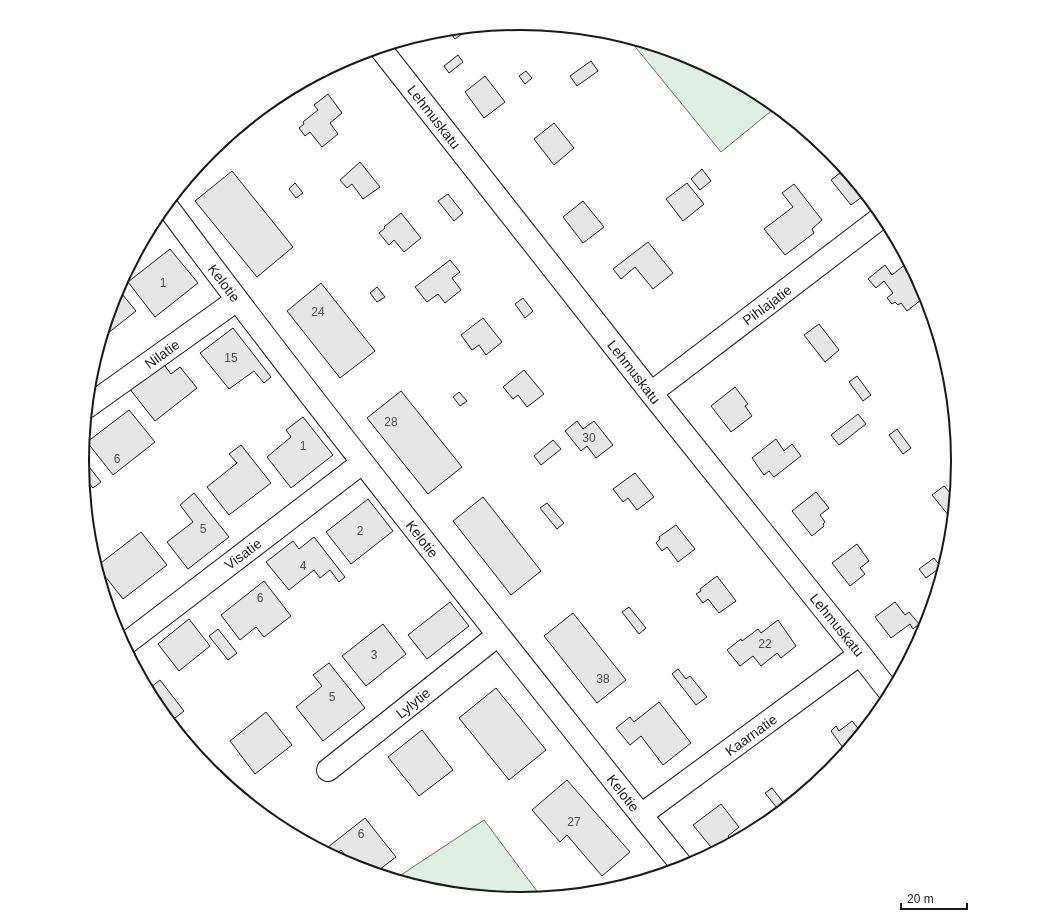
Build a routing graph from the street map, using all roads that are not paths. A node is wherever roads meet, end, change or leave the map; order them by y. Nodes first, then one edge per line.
1 (384, 53) edge
2 (170, 210) edge
3 (878, 220) edge
4 (237, 300) junction
5 (651, 393) junction
6 (93, 402) edge
7 (362, 463) junction
8 (498, 635) junction
9 (128, 642) edge
10 (860, 654) junction
11 (887, 689) edge
12 (328, 770) dead end
13 (641, 815) junction
14 (679, 862) edge

1 - 5 street, Lehmuskatu
2 - 4 street, Kelotie
3 - 5 street, Pihlajatie
4 - 6 street, Nilatie
4 - 7 street, Kelotie
5 - 10 street, Lehmuskatu
7 - 8 street, Kelotie
7 - 9 street, Visatie
8 - 12 street, Lylytie
8 - 13 street, Kelotie
10 - 11 street, Lehmuskatu
10 - 13 street, Kaarnatie
13 - 14 street, Kelotie

